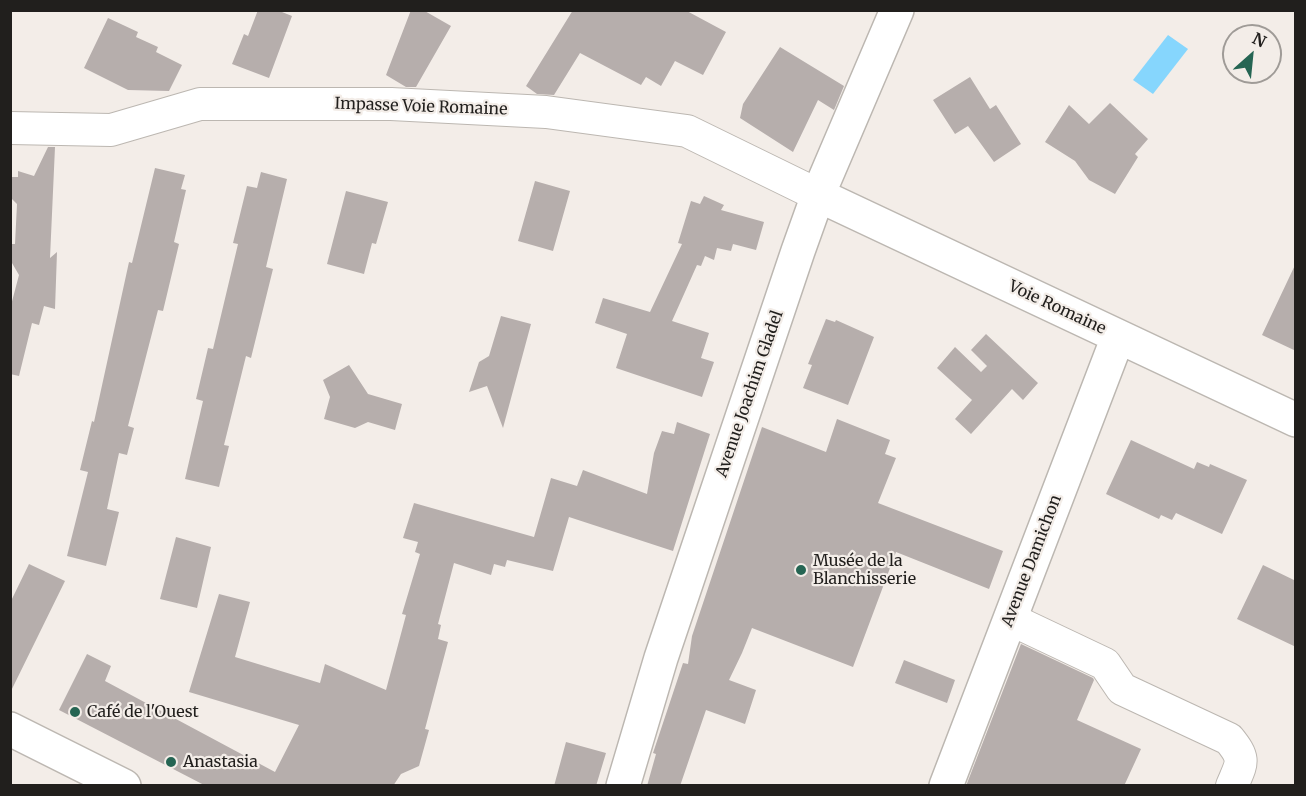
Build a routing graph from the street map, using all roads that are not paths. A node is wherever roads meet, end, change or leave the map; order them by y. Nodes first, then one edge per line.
1 (897, 10) edge
2 (10, 128) edge
3 (818, 195) junction
4 (1118, 337) junction
5 (1296, 420) edge
6 (1010, 619) junction
7 (10, 729) edge
8 (82, 775) edge
9 (124, 786) edge
10 (623, 786) edge
11 (946, 786) edge
12 (1232, 786) edge

1 - 3 street, Avenue Joachim Gladel
2 - 3 street, Impasse Voie Romaine
3 - 4 street, Voie Romaine
3 - 10 street, Avenue Joachim Gladel
4 - 5 street, Voie Romaine
4 - 6 street, Avenue Damichon
6 - 11 street, Avenue Damichon
6 - 12 street
7 - 8 street
8 - 9 street

